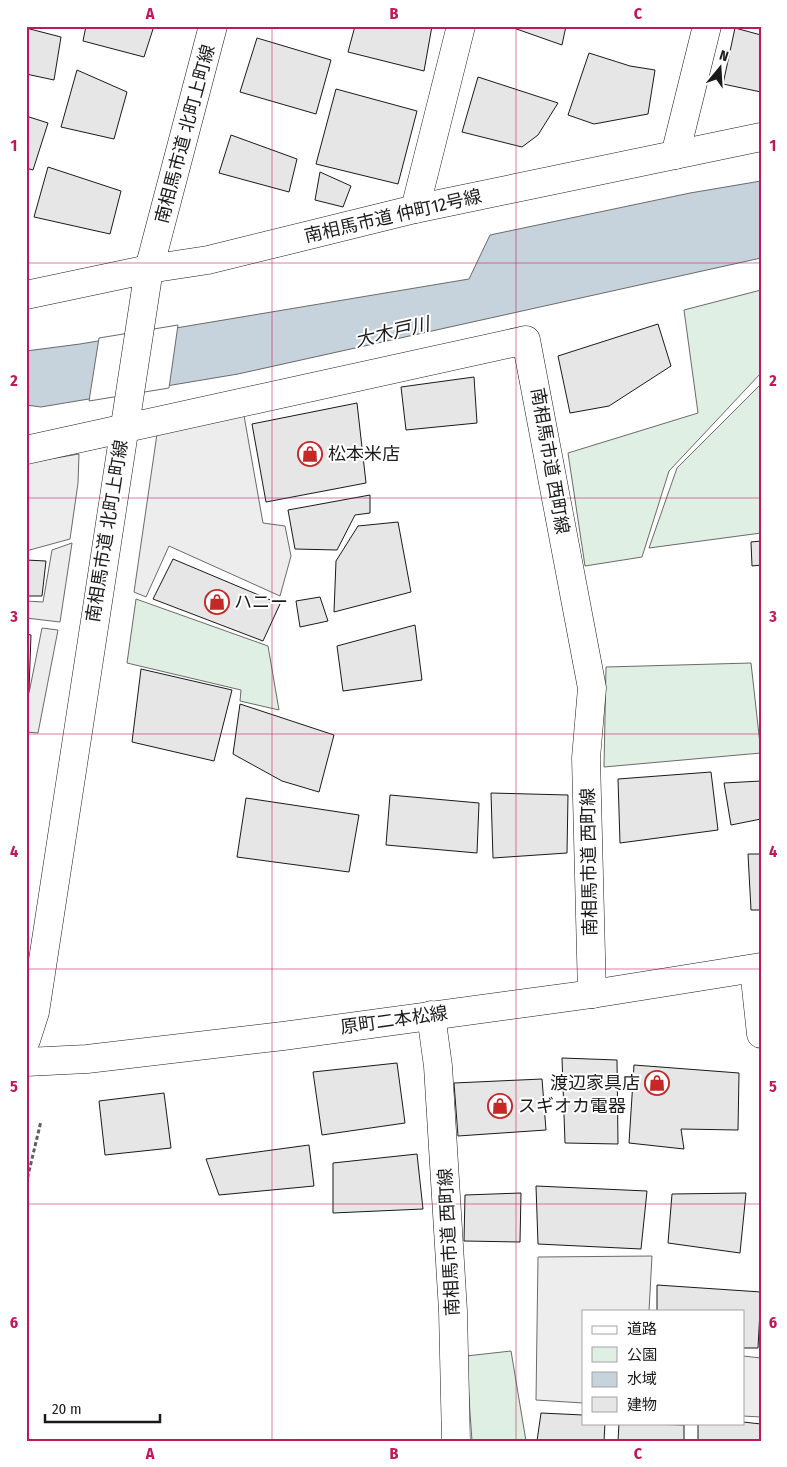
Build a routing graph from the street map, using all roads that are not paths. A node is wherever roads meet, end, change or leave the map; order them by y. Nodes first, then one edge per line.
1 (213, 26) edge
2 (461, 26) edge
3 (707, 26) edge
4 (761, 136) edge
5 (675, 155) junction
6 (415, 209) junction
7 (147, 279) junction
8 (26, 295) edge
9 (124, 421) junction
10 (26, 450) edge
11 (757, 968) edge
12 (592, 994) junction
13 (431, 1015) junction
14 (761, 1034) edge
15 (26, 1040) edge
16 (26, 1062) edge
17 (456, 1441) edge

1 - 7 street, 南相馬市道 北町上町線
2 - 6 street
3 - 5 street
4 - 5 street, 南相馬市道 仲町12号線
5 - 6 street, 南相馬市道 仲町12号線
6 - 7 street, 南相馬市道 仲町12号線
7 - 8 street, 南相馬市道 仲町12号線
7 - 9 street, 南相馬市道 北町上町線
9 - 10 street
9 - 12 street, 南相馬市道 西町線
9 - 15 street, 南相馬市道 北町上町線
11 - 12 street, 原町二本松線
11 - 14 street
12 - 13 street, 原町二本松線
13 - 16 street, 原町二本松線
13 - 17 street, 南相馬市道 西町線

